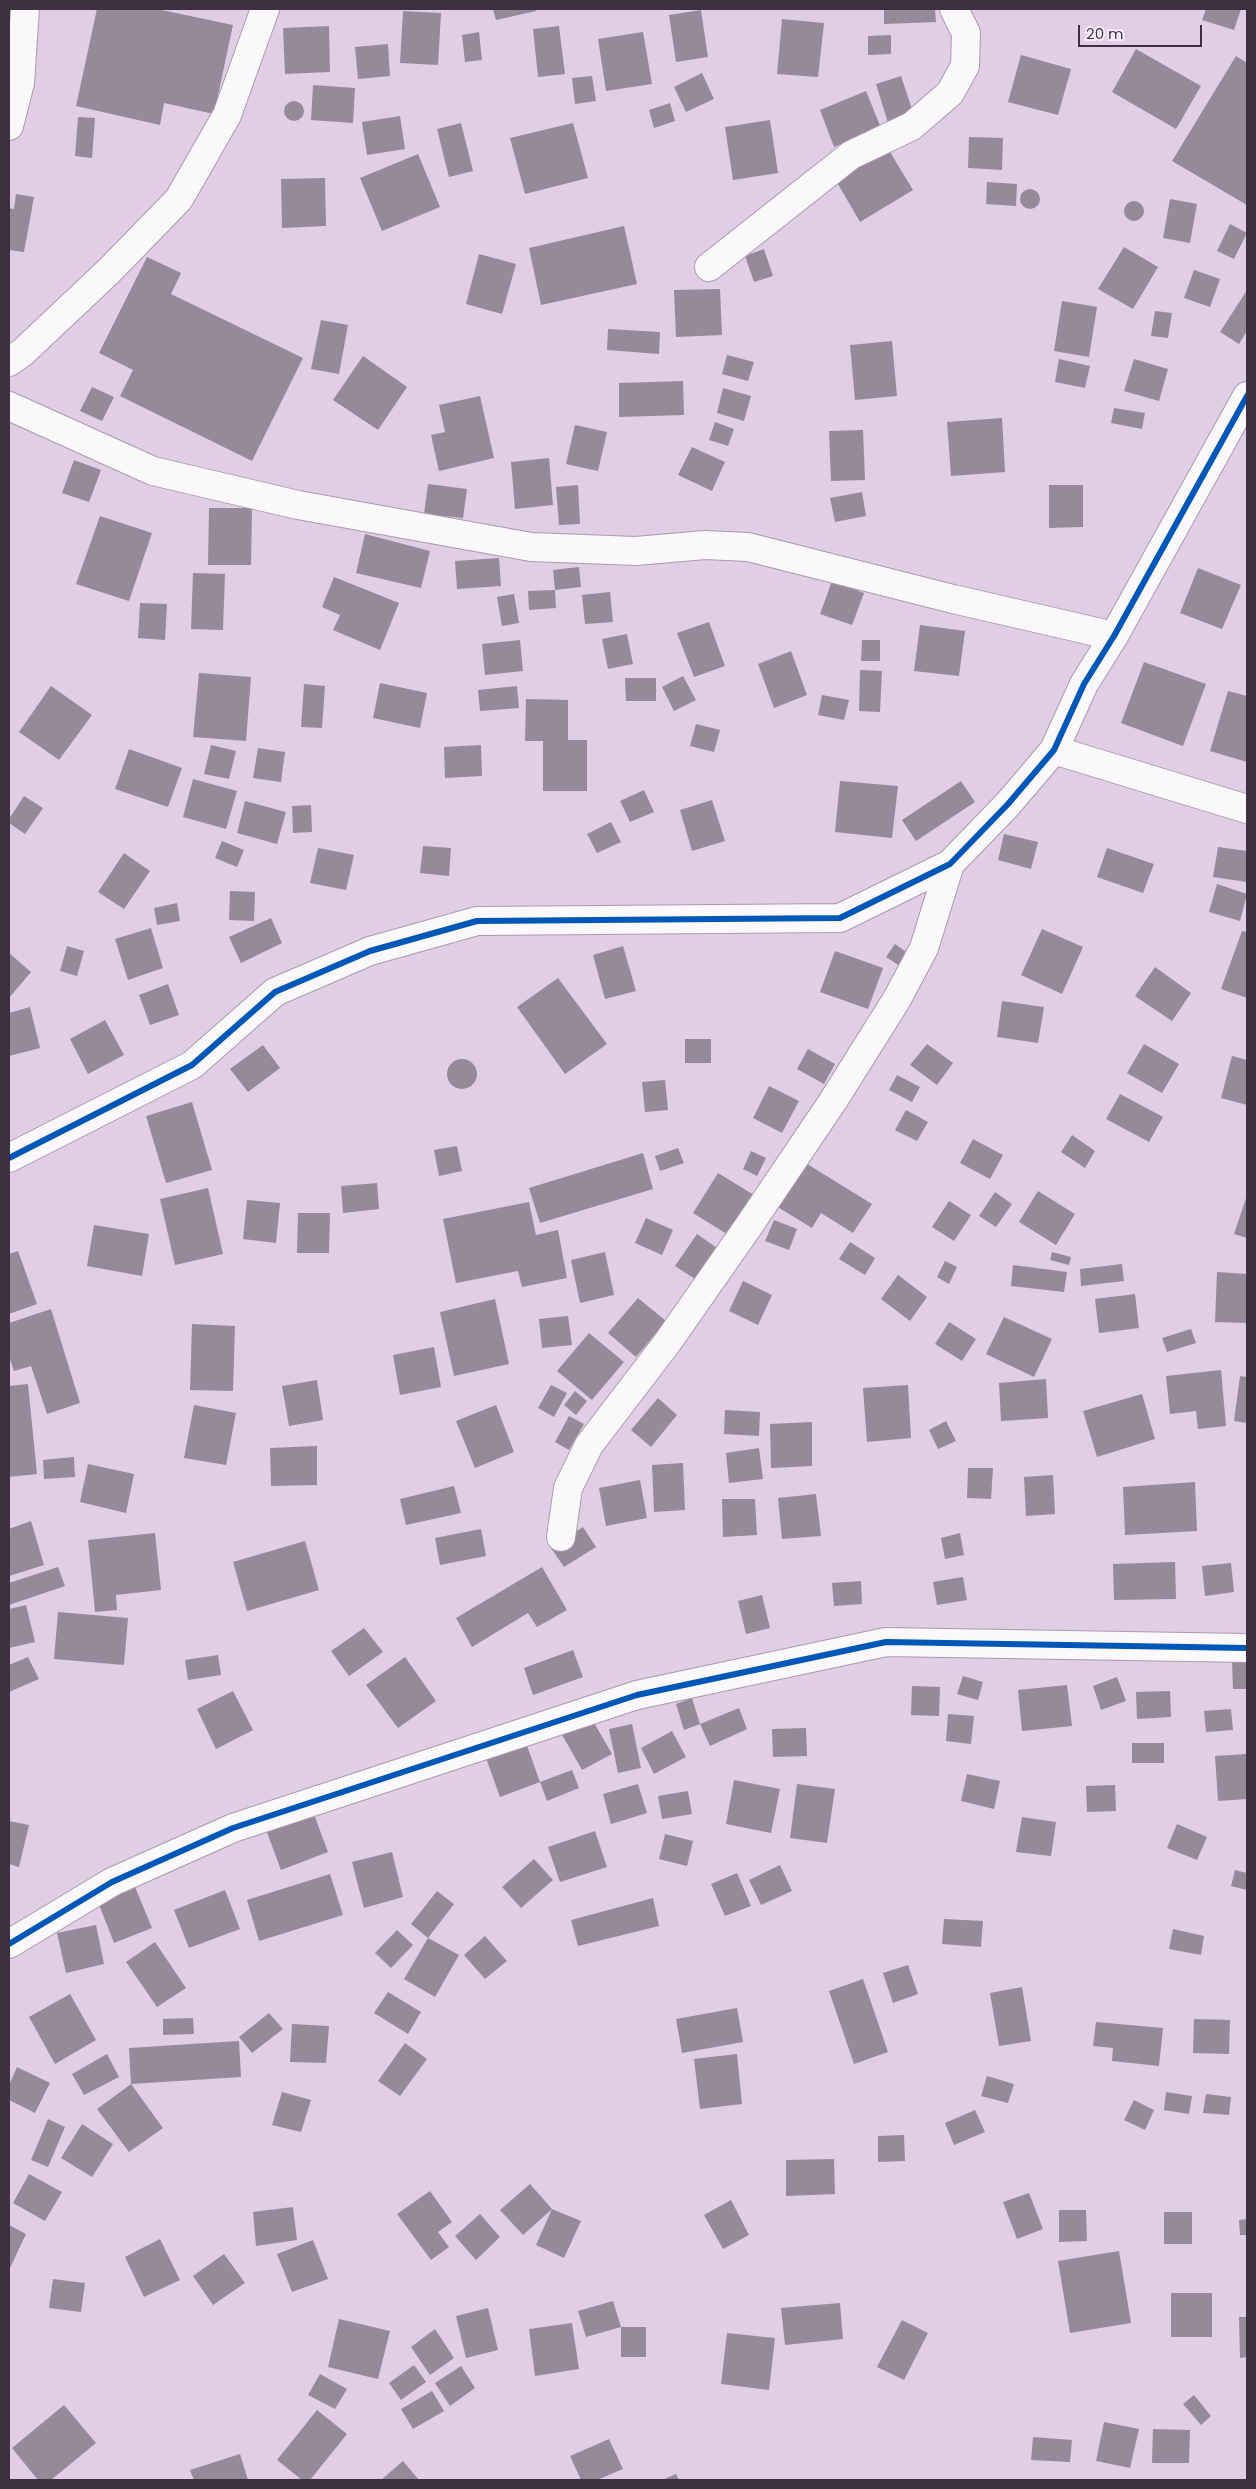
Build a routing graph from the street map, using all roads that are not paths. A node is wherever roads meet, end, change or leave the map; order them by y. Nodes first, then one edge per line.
1 (24, 9) edge
2 (265, 9) edge
3 (954, 9) edge
4 (9, 126) edge
5 (709, 267) dead end
6 (9, 362) edge
7 (1247, 396) edge
8 (9, 406) edge
9 (1114, 636) junction
10 (1054, 750) junction
11 (1247, 809) edge
12 (950, 864) junction
13 (9, 1158) edge
14 (561, 1537) dead end
15 (1247, 1648) edge
16 (9, 1944) edge

1 - 4 street
2 - 6 street
3 - 5 street
7 - 9 street
8 - 9 street
9 - 10 street
10 - 11 street
10 - 12 street
12 - 13 street
12 - 14 street
15 - 16 street

